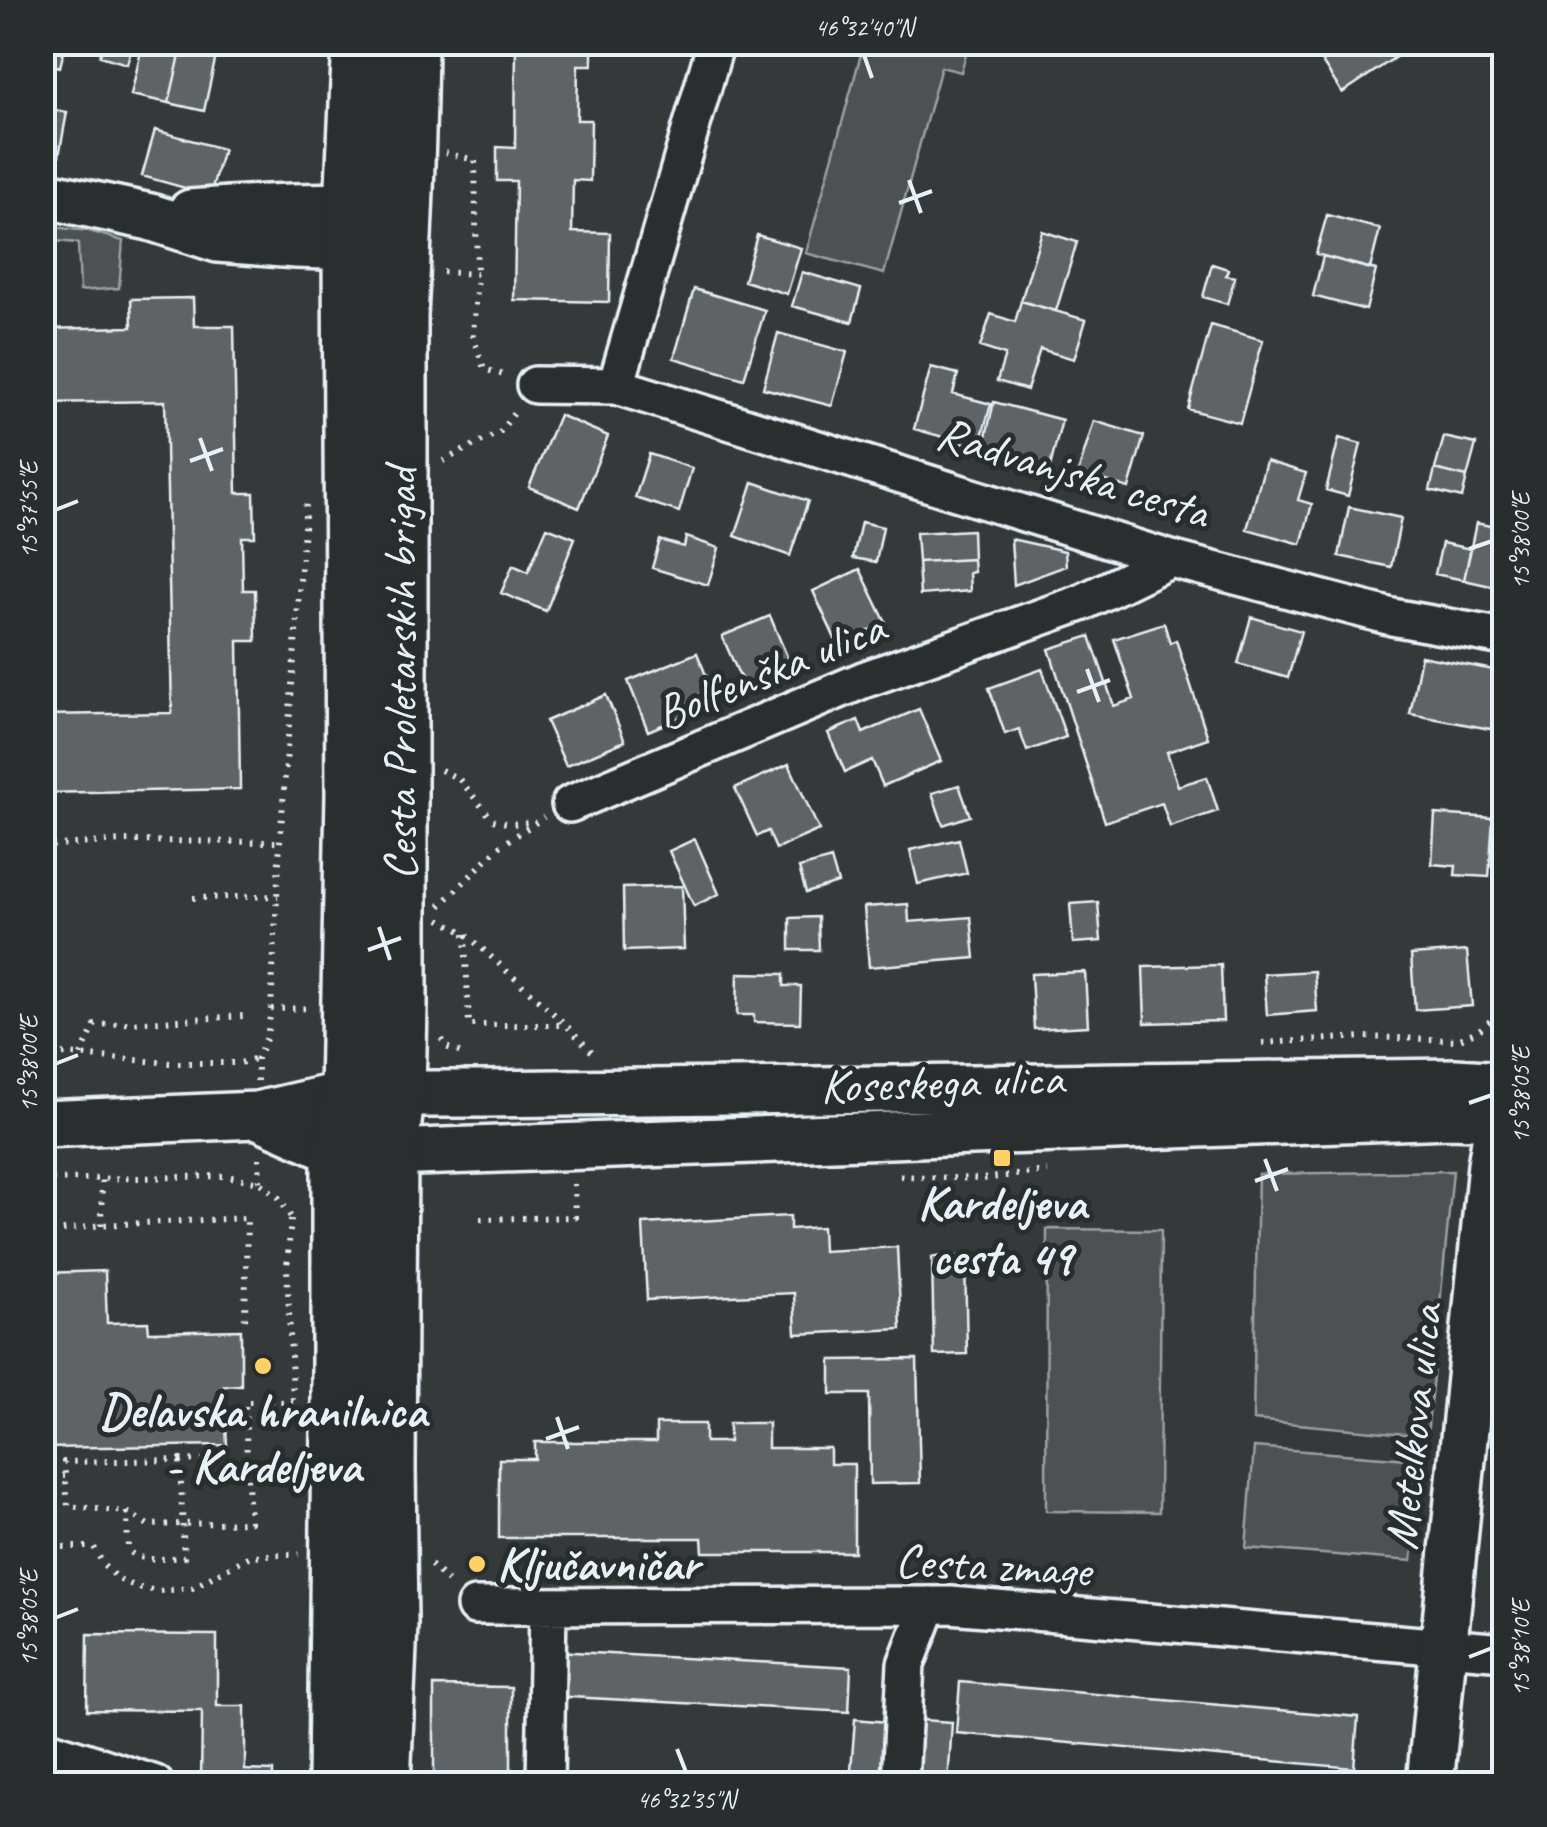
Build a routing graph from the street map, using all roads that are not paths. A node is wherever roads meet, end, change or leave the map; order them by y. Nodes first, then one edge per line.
1 (360, 42) edge
2 (410, 42) edge
3 (716, 42) edge
4 (42, 194) edge
5 (389, 236) junction
6 (535, 385) road end
7 (616, 386) junction
8 (1170, 559) junction
9 (1504, 637) edge
10 (570, 804) road end
11 (372, 1093) junction
12 (1502, 1094) edge
13 (257, 1115) junction
14 (42, 1124) edge
15 (364, 1153) junction
16 (929, 1605) junction
17 (475, 1606) road end
18 (548, 1606) junction
19 (1444, 1648) junction
20 (1504, 1652) edge
21 (42, 1747) edge
22 (155, 1784) edge
23 (336, 1784) edge
24 (382, 1784) edge
25 (545, 1784) edge
26 (900, 1784) edge
27 (1430, 1784) edge

1 - 5 main road, Cesta Proletarskih brigad
2 - 5 main road, Cesta Proletarskih brigad
3 - 7 street
4 - 5 street
5 - 11 main road, Cesta Proletarskih brigad
6 - 7 street, Radvanjska cesta
7 - 8 street, Radvanjska cesta
8 - 9 street, Radvanjska cesta
8 - 10 street, Bolfenška ulica
11 - 12 street, Koseskega ulica
11 - 13 street, Koseskega ulica
11 - 15 main road, Cesta Proletarskih brigad
12 - 15 street, Koseskega ulica
12 - 19 street, Metelkova ulica
13 - 14 street, Koseskega ulica
13 - 15 street
15 - 23 main road, Cesta Proletarskih brigad
15 - 24 main road, Cesta Proletarskih brigad
16 - 18 street, Cesta zmage
16 - 19 street, Cesta zmage
16 - 26 street
17 - 18 street, Cesta zmage
18 - 25 street
19 - 20 street, Cesta zmage
19 - 27 street, Metelkova ulica
21 - 22 street

